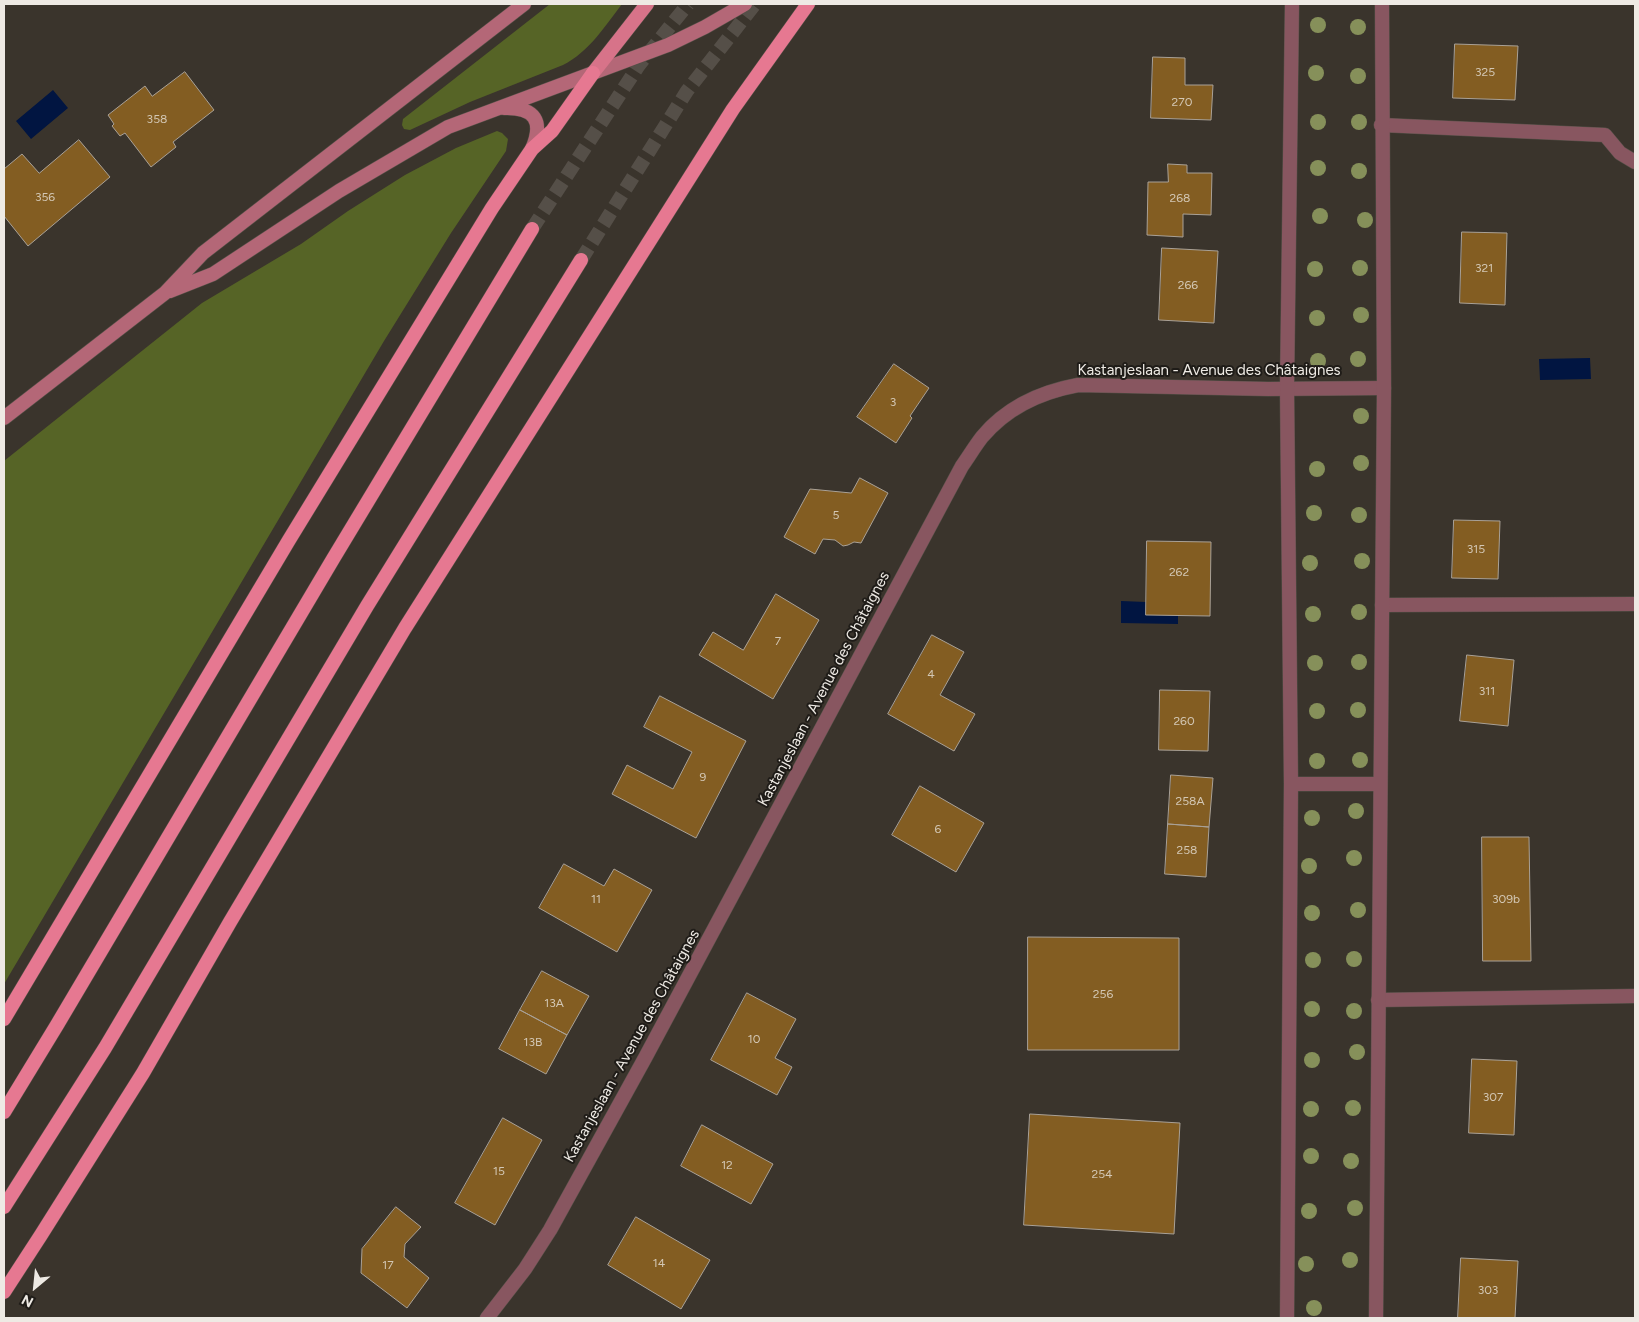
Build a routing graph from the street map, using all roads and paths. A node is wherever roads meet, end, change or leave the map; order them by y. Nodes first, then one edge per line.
1 (524, 4) edge
2 (647, 4) edge
3 (745, 4) edge
4 (808, 4) edge
5 (1292, 4) edge
6 (1382, 4) edge
7 (593, 73) junction
8 (496, 109) junction
9 (1382, 125) junction
10 (532, 149) junction
11 (1635, 162) edge
12 (532, 229) tunnel mouth
13 (581, 260) tunnel mouth
14 (165, 293) junction
15 (1287, 388) junction
16 (1384, 388) junction
17 (4, 418) edge
18 (1635, 604) edge
19 (1382, 605) junction
20 (1291, 784) junction
21 (1380, 784) junction
22 (1635, 996) edge
23 (1378, 1000) junction
24 (4, 1020) edge
25 (4, 1112) edge
26 (4, 1208) edge
27 (4, 1292) edge
28 (487, 1318) edge
29 (1287, 1318) edge
30 (1376, 1318) edge

1 - 14 main road
2 - 7 main road
3 - 7 main road
4 - 27 highway
5 - 15 street
6 - 9 street
7 - 8 main road
7 - 10 highway
8 - 10 main road
8 - 14 main road
9 - 11 street
9 - 16 street
10 - 24 highway
12 - 25 highway
13 - 26 highway
14 - 17 main road
15 - 16 street, Kastanjeslaan - Avenue des Châtaignes
15 - 20 street
15 - 28 street, Kastanjeslaan - Avenue des Châtaignes
16 - 19 street
18 - 19 street
19 - 21 street
20 - 21 street
20 - 29 street
21 - 23 street
22 - 23 street
23 - 30 street

